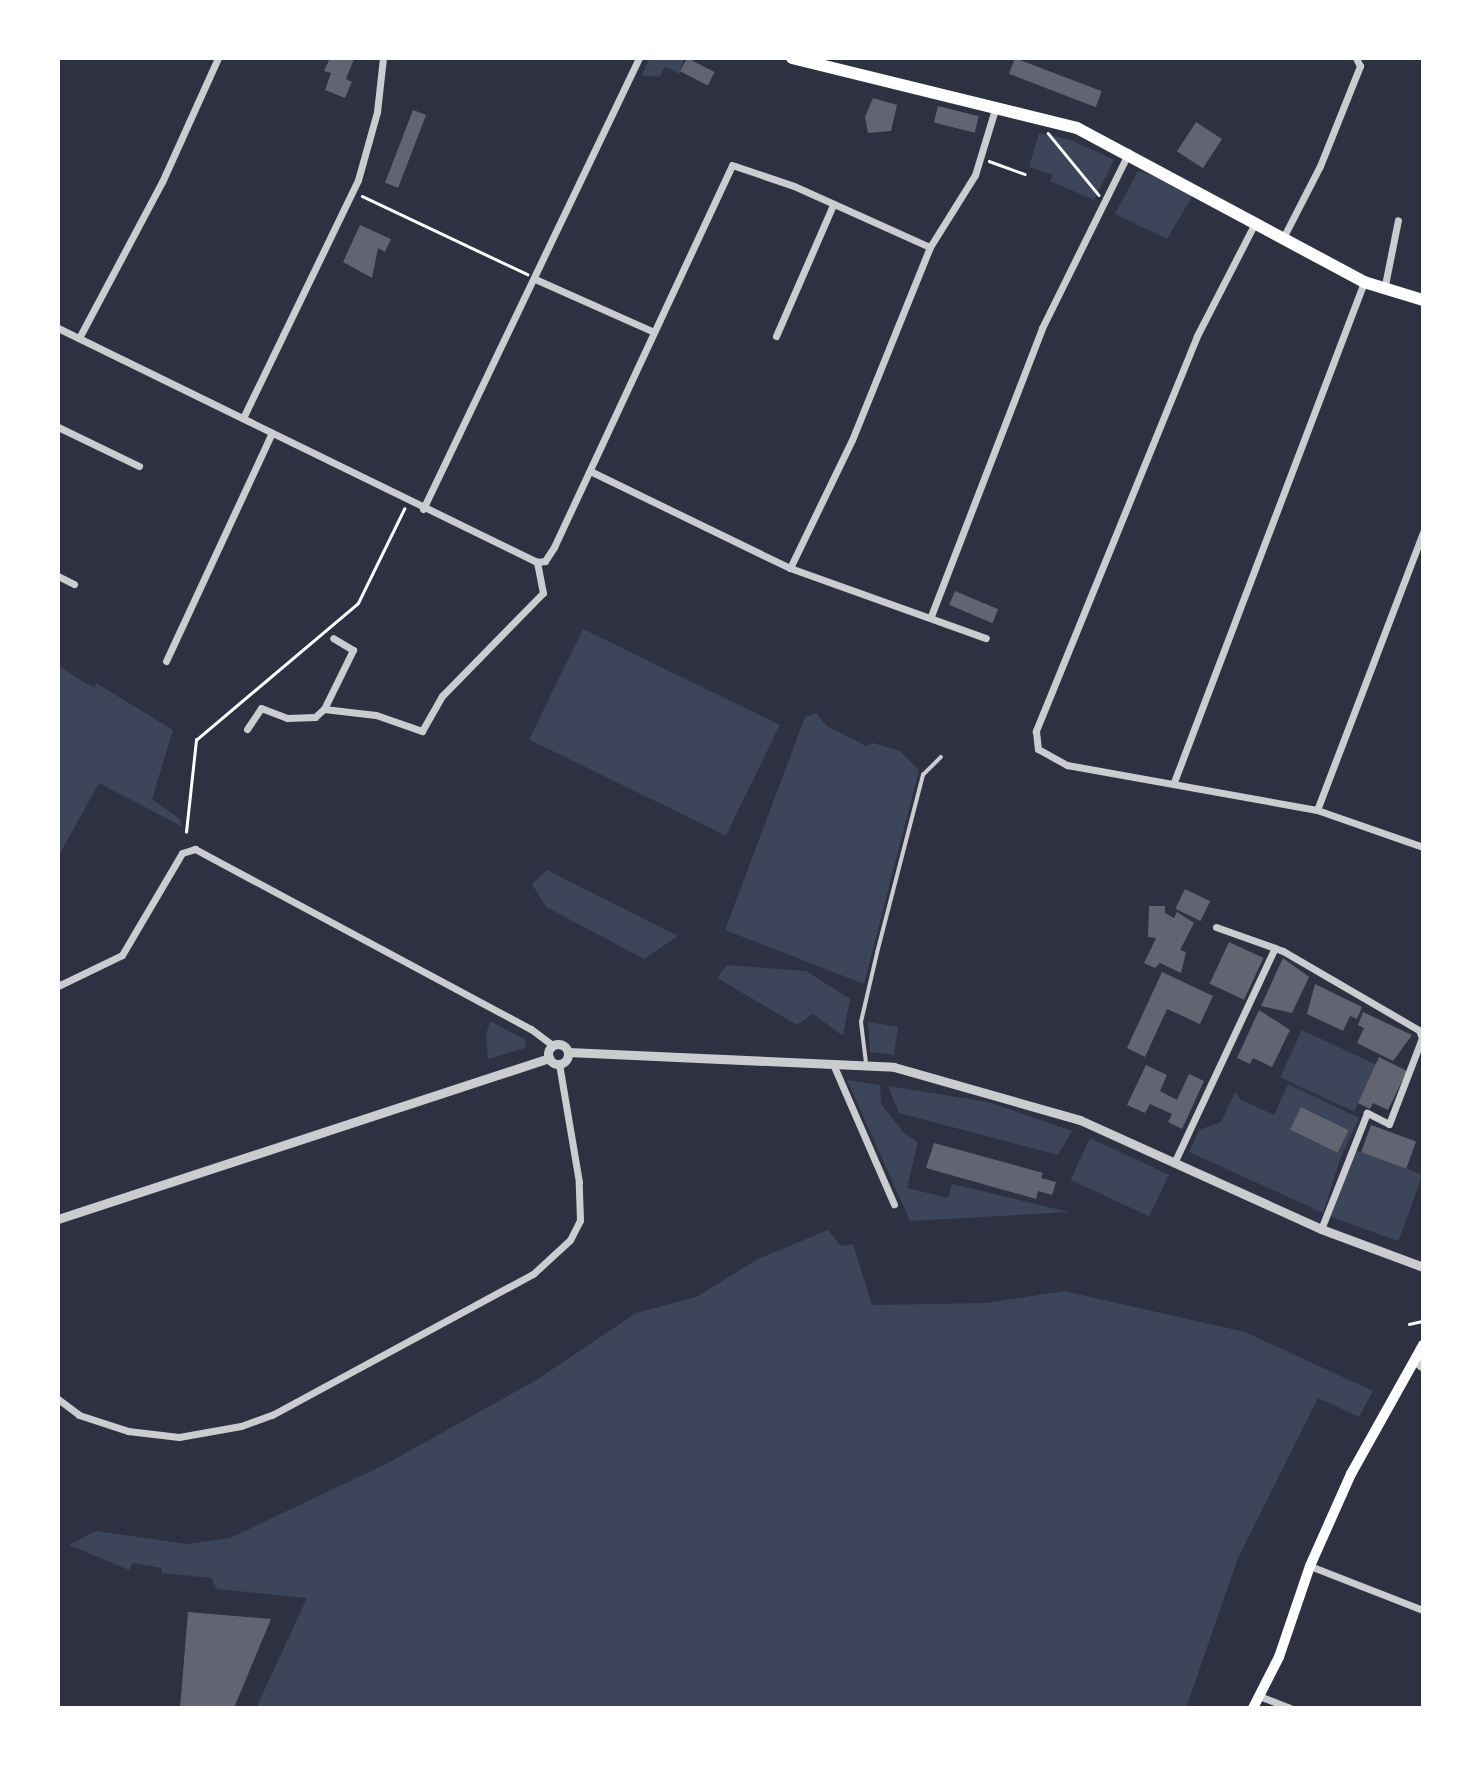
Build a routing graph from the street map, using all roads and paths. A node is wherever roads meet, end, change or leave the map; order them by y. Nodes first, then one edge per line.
1 (218, 58) edge
2 (383, 58) edge
3 (639, 58) edge
4 (792, 58) edge
5 (1356, 58) edge
6 (997, 105) junction
7 (1043, 116) junction
8 (1129, 152) junction
9 (981, 158) junction
10 (1025, 174) dead end
11 (353, 191) junction
12 (1106, 202) junction
13 (833, 205) junction
14 (1398, 220) dead end
15 (1256, 223) junction
16 (1283, 237) junction
17 (930, 247) junction
18 (536, 279) junction
19 (1364, 282) junction
20 (1384, 290) junction
21 (1423, 300) edge
22 (58, 328) edge
23 (654, 332) junction
24 (776, 336) dead end
25 (79, 338) junction
26 (243, 418) junction
27 (58, 427) edge
28 (272, 433) junction
29 (139, 466) dead end
30 (590, 471) junction
31 (408, 501) junction
32 (423, 509) junction
33 (1423, 533) edge
34 (537, 562) junction
35 (790, 568) junction
36 (58, 576) edge
37 (74, 584) dead end
38 (358, 603) dead end
39 (930, 615) junction
40 (333, 638) dead end
41 (986, 638) dead end
42 (166, 661) dead end
43 (324, 709) junction
44 (247, 729) dead end
45 (942, 757) dead end
46 (1174, 782) junction
47 (1317, 810) junction
48 (1423, 847) edge
49 (1216, 927) dead end
50 (1275, 948) junction
51 (58, 986) edge
52 (552, 1045) junction
53 (568, 1052) junction
54 (549, 1058) junction
55 (866, 1063) junction
56 (559, 1064) junction
57 (834, 1064) junction
58 (1175, 1161) junction
59 (894, 1204) dead end
60 (58, 1219) edge
61 (1321, 1228) junction
62 (1423, 1267) edge
63 (1422, 1321) edge
64 (1409, 1324) dead end
65 (1423, 1345) edge
66 (1419, 1364) edge
67 (58, 1399) edge
68 (1310, 1566) junction
69 (1423, 1610) edge
70 (1259, 1696) junction
71 (1253, 1708) edge
72 (1291, 1708) edge

1 - 25 street
2 - 11 street
3 - 18 street
4 - 6 main road
5 - 16 street
6 - 7 main road
6 - 9 street
7 - 8 main road
7 - 12 path
8 - 12 street
8 - 15 main road
9 - 10 path
9 - 17 street
11 - 18 path
11 - 26 street
12 - 39 street
13 - 17 street
13 - 23 street
13 - 24 street
14 - 20 street
15 - 16 main road
15 - 46 street
16 - 19 main road
17 - 35 street
18 - 23 street
18 - 32 street
19 - 20 main road
19 - 46 street
20 - 21 main road
22 - 25 street
23 - 30 street
25 - 26 street
26 - 28 street
27 - 29 street
28 - 31 street
28 - 42 street
30 - 34 street
30 - 35 street
31 - 32 street
31 - 38 path
32 - 34 street
33 - 47 street
34 - 43 street
35 - 39 street
36 - 37 street
39 - 41 street
40 - 43 street
43 - 44 street
45 - 55 lane
46 - 47 street
47 - 48 street
49 - 50 street
50 - 58 street
50 - 61 street
51 - 52 street
52 - 53 street
52 - 54 street
53 - 56 street
53 - 57 street
54 - 56 street
54 - 60 street
55 - 57 street
55 - 58 street
56 - 67 street
57 - 59 street
58 - 61 street
61 - 62 street
63 - 64 path
65 - 66 main road
66 - 68 main road
68 - 69 street
68 - 70 main road
70 - 71 main road
70 - 72 street

